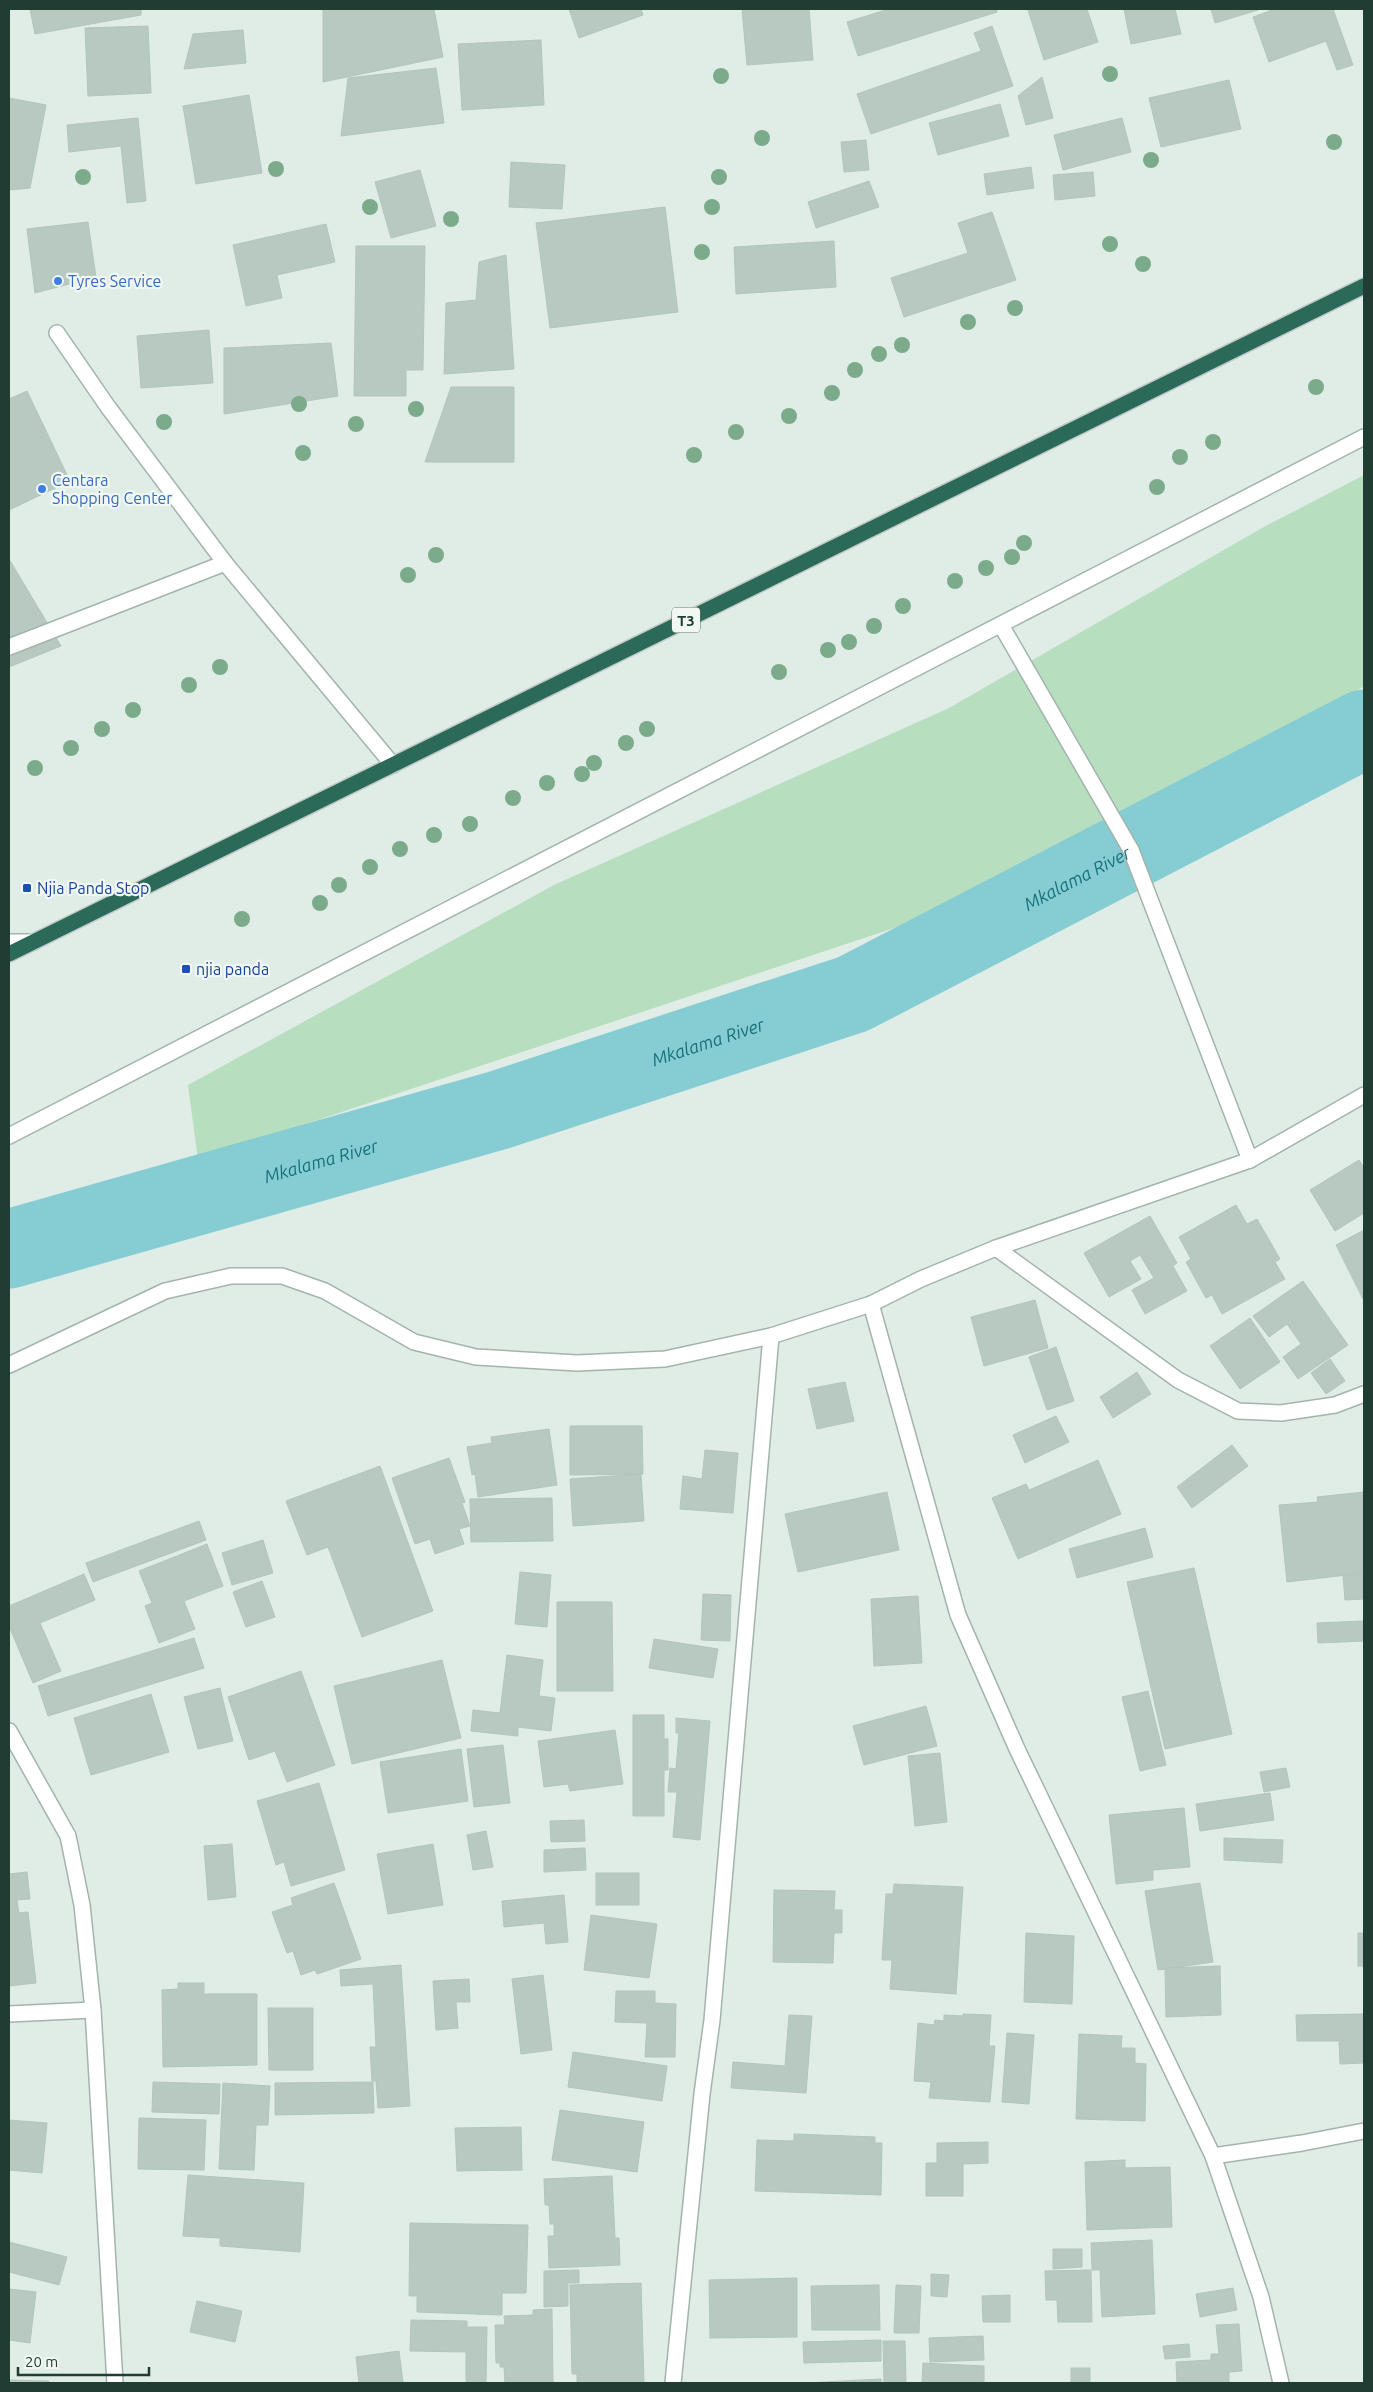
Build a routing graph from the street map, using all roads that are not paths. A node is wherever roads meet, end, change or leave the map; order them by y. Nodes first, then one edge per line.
1 (1364, 286) edge
2 (57, 333) dead end
3 (1364, 437) edge
4 (225, 563) junction
5 (1001, 624) junction
6 (9, 647) edge
7 (393, 765) junction
8 (9, 942) edge
9 (34, 942) junction
10 (9, 954) edge
11 (1364, 1095) edge
12 (9, 1136) edge
13 (1250, 1160) junction
14 (996, 1248) junction
15 (871, 1304) junction
16 (770, 1336) junction
17 (9, 1365) edge
18 (1364, 1394) edge
19 (9, 1731) edge
20 (93, 2010) junction
21 (9, 2014) edge
22 (1364, 2131) edge
23 (1214, 2156) junction
24 (116, 2383) edge
25 (673, 2383) edge
26 (1281, 2383) edge

1 - 7 highway, T3
2 - 4 street
3 - 5 street
4 - 6 street
4 - 7 street
5 - 12 street
5 - 13 street
7 - 9 highway, T3
8 - 9 street
9 - 10 highway, T3
11 - 13 street
13 - 14 street
14 - 15 street
14 - 18 street
15 - 16 street
15 - 23 street
16 - 17 street
16 - 25 street
19 - 20 street
20 - 21 street
20 - 24 street
22 - 23 street
23 - 26 street

